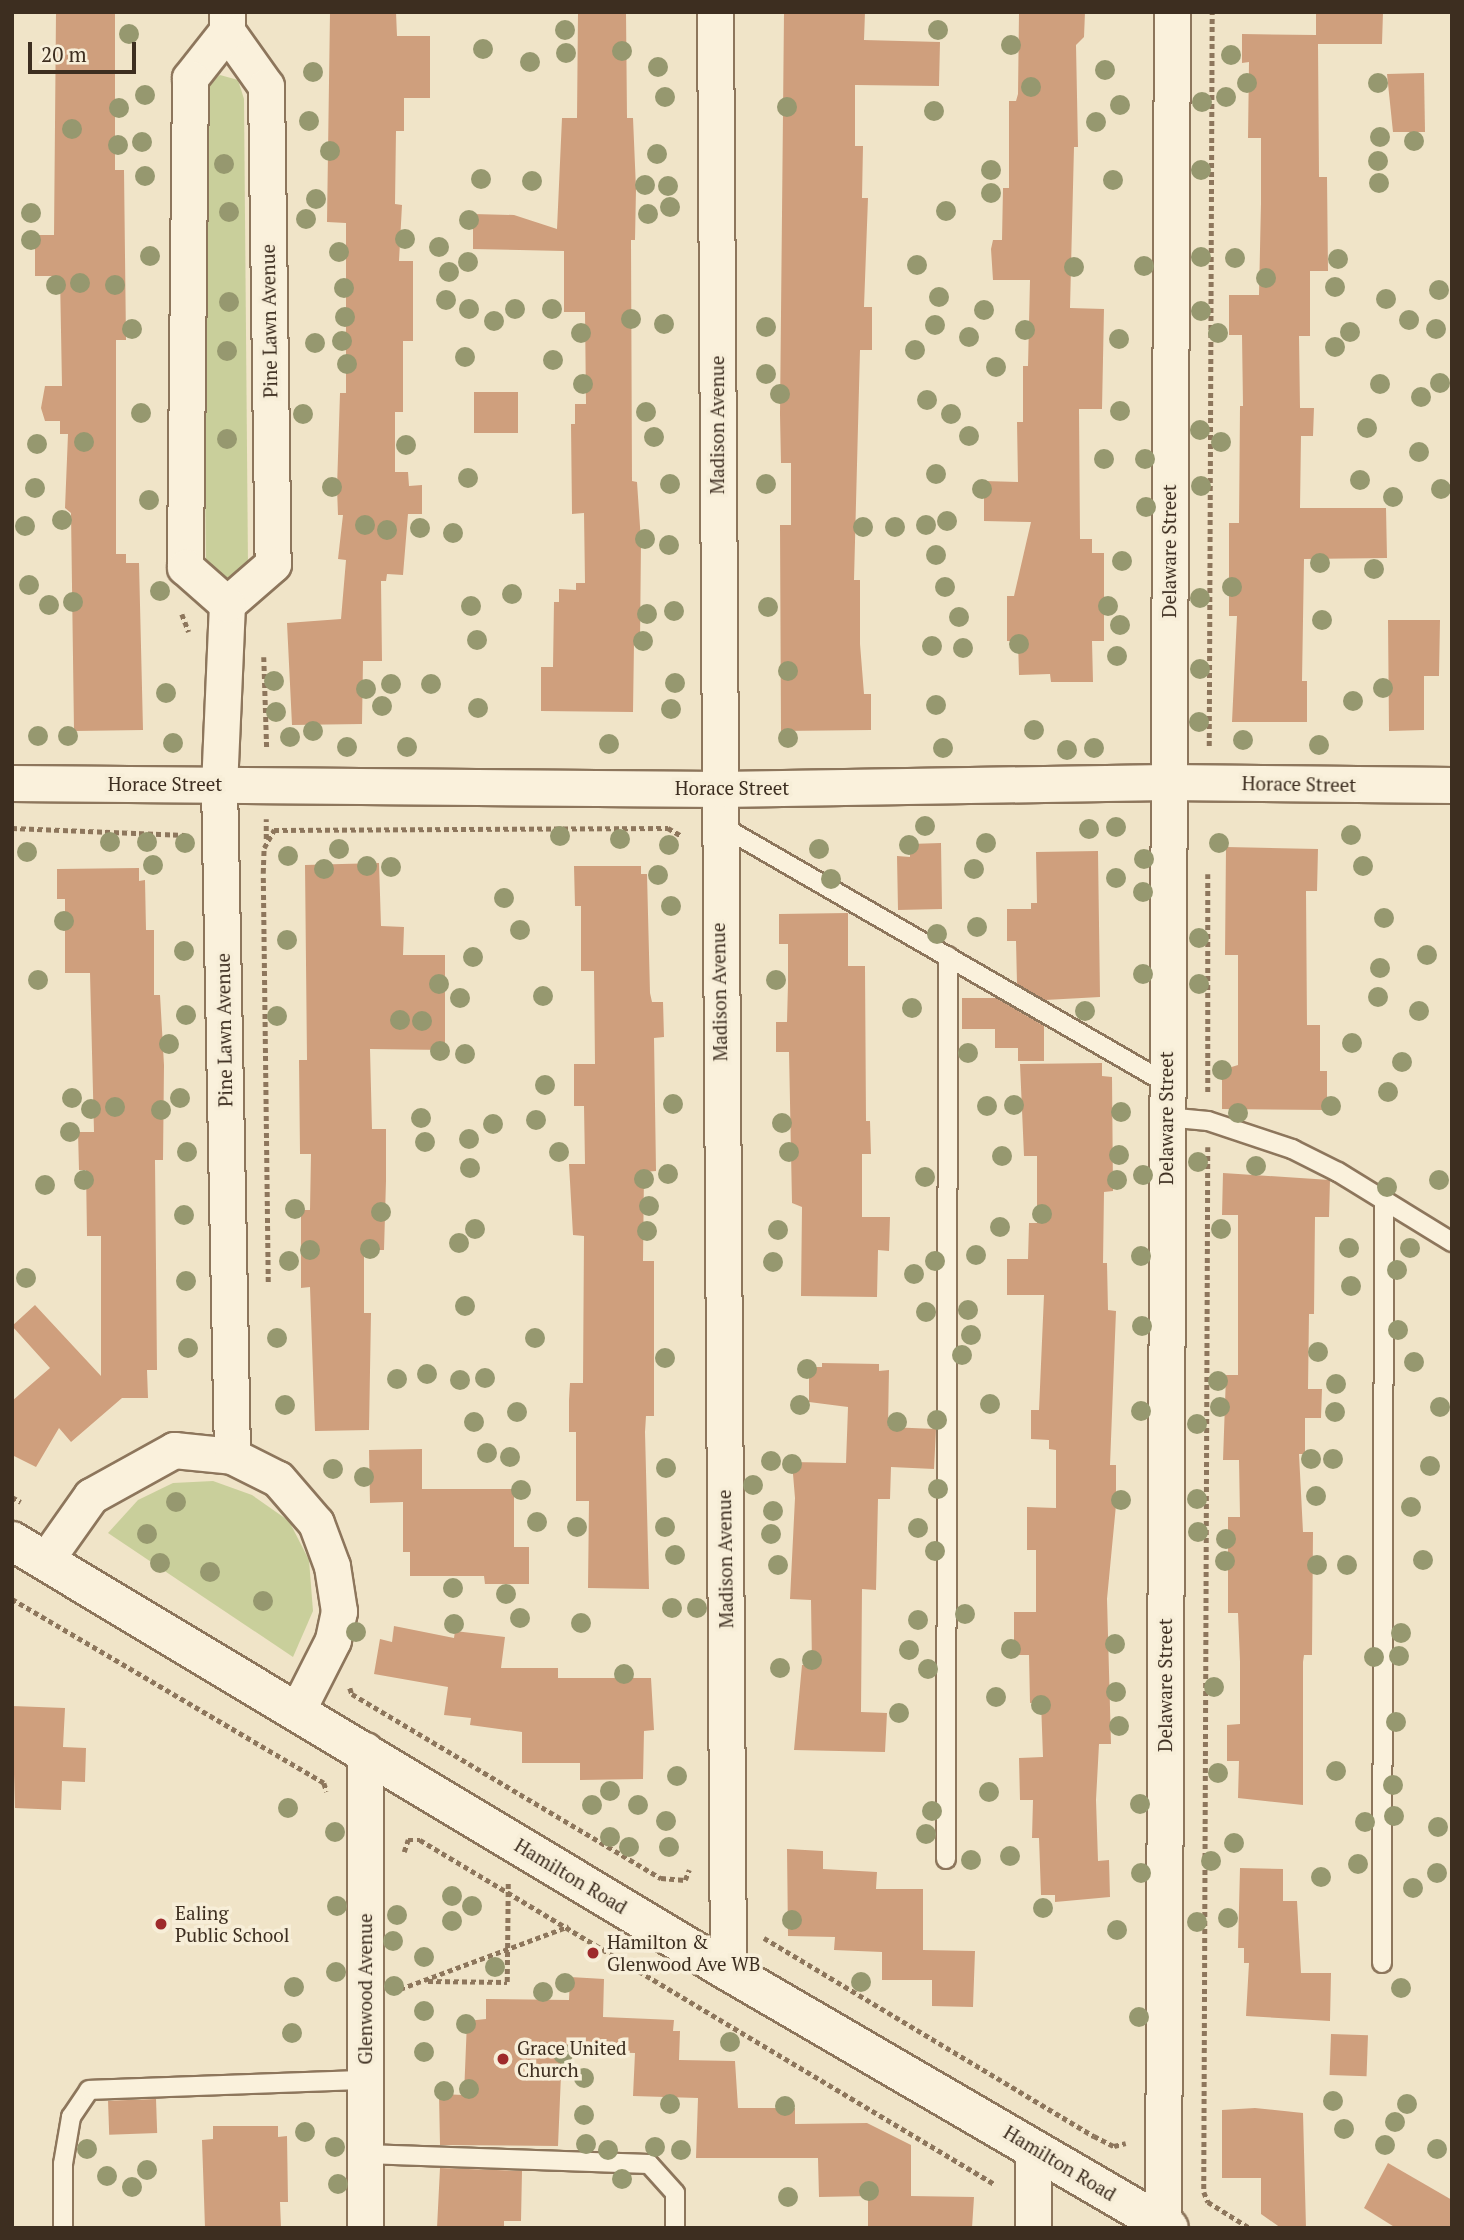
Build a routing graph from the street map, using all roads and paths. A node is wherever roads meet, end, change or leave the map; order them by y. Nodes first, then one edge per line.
1 (715, 12) edge
2 (1172, 12) edge
3 (1212, 12) edge
4 (227, 22) edge
5 (227, 604) junction
6 (264, 654) dead end
7 (1209, 754) dead end
8 (267, 755) dead end
9 (1167, 782) junction
10 (12, 783) edge
11 (219, 784) junction
12 (1452, 785) edge
13 (720, 789) junction
14 (718, 824) junction
15 (12, 828) edge
16 (195, 844) dead end
17 (685, 844) dead end
18 (1208, 866) dead end
19 (948, 956) junction
20 (1166, 1100) junction
21 (1208, 1121) junction
22 (1384, 1200) junction
23 (1452, 1242) edge
24 (268, 1293) dead end
25 (232, 1456) junction
26 (12, 1497) edge
27 (31, 1508) dead end
28 (12, 1541) edge
29 (45, 1561) junction
30 (12, 1599) edge
31 (348, 1681) dead end
32 (298, 1711) junction
33 (365, 1750) junction
34 (330, 1800) dead end
35 (509, 1838) junction
36 (689, 1859) dead end
37 (946, 1859) dead end
38 (404, 1863) dead end
39 (508, 1892) junction
40 (607, 1897) junction
41 (568, 1927) junction
42 (758, 1929) dead end
43 (509, 1948) junction
44 (1382, 1963) dead end
45 (728, 1971) junction
46 (404, 1975) dead end
47 (423, 1981) junction
48 (404, 1988) junction
49 (365, 1994) junction
50 (404, 2002) dead end
51 (365, 2080) junction
52 (1131, 2135) dead end
53 (1033, 2147) junction
54 (365, 2154) junction
55 (998, 2192) dead end
56 (1166, 2226) edge
57 (63, 2228) edge
58 (365, 2228) edge
59 (675, 2228) edge
60 (1033, 2228) edge
61 (1250, 2228) edge

1 - 13 street, Madison Avenue
2 - 9 street, Delaware Street
3 - 7 path
4 - 5 street, Pine Lawn Avenue
4 - 5 street, Pine Lawn Avenue
5 - 11 street, Pine Lawn Avenue
6 - 8 path
9 - 12 street, Horace Street
9 - 13 street, Horace Street
9 - 20 street, Delaware Street
10 - 11 street, Horace Street
11 - 13 street, Horace Street
11 - 25 street, Pine Lawn Avenue
13 - 14 street, Madison Avenue
14 - 19 lane
14 - 45 street, Madison Avenue
15 - 16 path
17 - 24 path
18 - 21 path
19 - 20 lane
19 - 37 lane
20 - 21 lane
20 - 56 street, Delaware Street
21 - 22 lane
21 - 61 path
22 - 23 lane
22 - 44 lane
25 - 29 street
25 - 32 street
26 - 27 path
28 - 29 main road, Hamilton Road
29 - 32 main road, Hamilton Road
30 - 34 path
31 - 36 path
32 - 33 main road, Hamilton Road
33 - 35 main road, Hamilton Road
33 - 49 street, Glenwood Avenue
35 - 39 path
35 - 40 main road, Hamilton Road
38 - 39 path
39 - 41 path
39 - 43 path
40 - 41 path
40 - 45 main road, Hamilton Road
41 - 43 path
41 - 55 path
42 - 52 path
43 - 47 path
43 - 47 path
45 - 53 main road, Hamilton Road
46 - 48 path
47 - 48 path
48 - 49 path
48 - 50 path
49 - 51 street, Glenwood Avenue
51 - 54 street, Glenwood Avenue
51 - 57 lane
53 - 56 main road, Hamilton Road
53 - 60 street
54 - 58 street, Glenwood Avenue
54 - 59 lane

